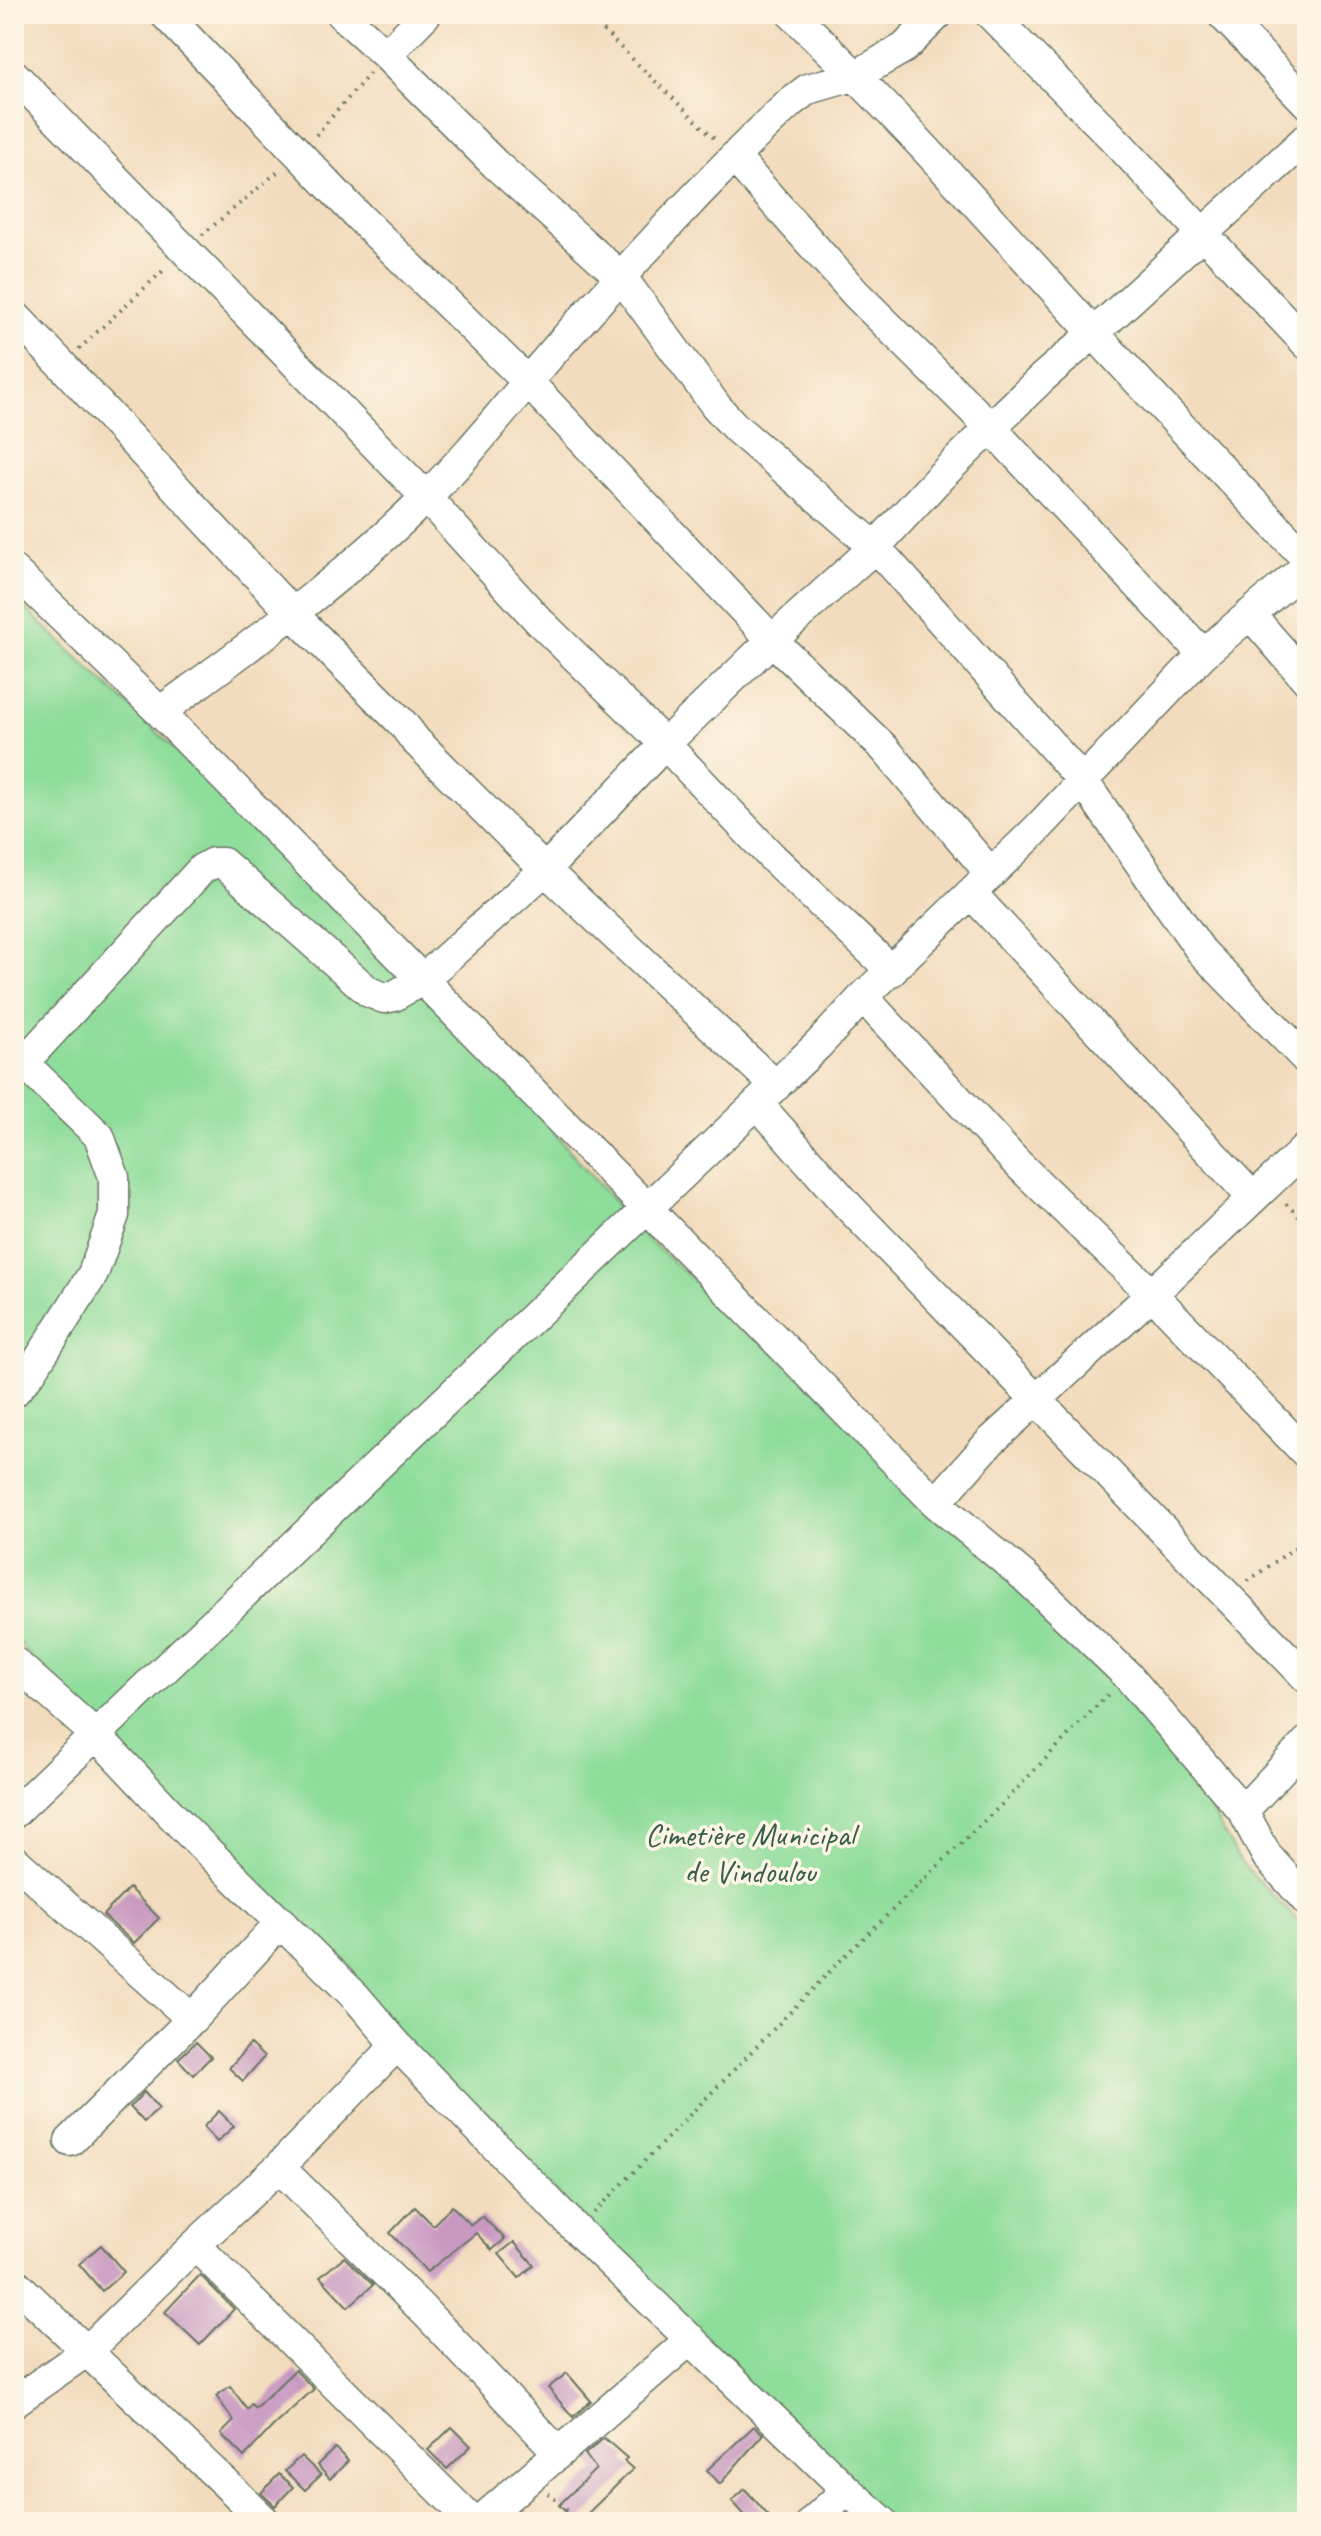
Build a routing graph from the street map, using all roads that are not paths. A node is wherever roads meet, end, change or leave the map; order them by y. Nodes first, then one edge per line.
1 (165, 14) edge
2 (341, 14) edge
3 (426, 14) edge
4 (792, 14) edge
5 (938, 14) edge
6 (990, 14) edge
7 (1222, 14) edge
8 (386, 55) junction
9 (14, 75) edge
10 (857, 75) junction
11 (1307, 103) edge
12 (1307, 138) edge
13 (735, 158) junction
14 (1203, 233) junction
15 (622, 278) junction
16 (14, 315) edge
17 (1094, 333) junction
18 (1307, 344) edge
19 (528, 382) junction
20 (991, 428) junction
21 (426, 497) junction
22 (875, 547) junction
23 (1307, 559) edge
24 (1307, 566) edge
25 (14, 571) edge
26 (293, 614) junction
27 (1250, 614) junction
28 (772, 640) junction
29 (1203, 654) junction
30 (1307, 680) edge
31 (160, 712) junction
32 (665, 744) junction
33 (1083, 781) junction
34 (545, 870) junction
35 (981, 884) junction
36 (892, 971) junction
37 (422, 980) junction
38 (863, 997) junction
39 (18, 1058) edge
40 (1307, 1060) edge
41 (766, 1094) junction
42 (1307, 1147) edge
43 (1260, 1192) junction
44 (647, 1206) junction
45 (1152, 1294) junction
46 (20, 1373) edge
47 (1037, 1400) junction
48 (1307, 1454) edge
49 (936, 1503) junction
50 (14, 1662) edge
51 (1307, 1678) edge
52 (96, 1735) junction
53 (1307, 1742) edge
54 (1243, 1811) junction
55 (14, 1813) edge
56 (14, 1860) edge
57 (1307, 1901) edge
58 (281, 1922) junction
59 (192, 2019) junction
60 (397, 2045) junction
61 (70, 2141) dead end
62 (279, 2167) junction
63 (195, 2245) junction
64 (14, 2282) edge
65 (691, 2339) junction
66 (87, 2351) junction
67 (14, 2402) edge
68 (558, 2452) junction
69 (847, 2490) junction
70 (266, 2522) edge
71 (476, 2522) edge
72 (812, 2522) edge
73 (883, 2522) edge

1 - 19 street
2 - 8 street
3 - 8 street
4 - 10 street
5 - 10 street
6 - 14 street
7 - 11 street
8 - 15 street
9 - 21 street
10 - 13 street
10 - 17 street
12 - 14 street
13 - 15 street
13 - 20 street
14 - 17 street
14 - 18 street
15 - 19 street
15 - 22 street
16 - 26 street
17 - 20 street
17 - 23 street
19 - 21 street
19 - 28 street
20 - 22 street
20 - 29 street
21 - 26 street
21 - 32 street
22 - 28 street
22 - 33 street
24 - 27 street
25 - 31 street
26 - 31 street
26 - 34 street
27 - 29 street
27 - 30 street
28 - 32 street
28 - 35 street
29 - 33 street
31 - 37 street
32 - 34 street
32 - 36 street
33 - 35 street
33 - 40 street
34 - 37 street
34 - 41 street
35 - 36 street
35 - 43 street
36 - 38 street
37 - 39 street
37 - 44 street
38 - 41 street
38 - 45 street
39 - 46 street
41 - 44 street
41 - 47 street
42 - 43 street
43 - 45 street
44 - 49 street
44 - 52 street
45 - 47 street
45 - 48 street
47 - 49 street
47 - 51 street
49 - 54 street
50 - 52 street
52 - 55 street
52 - 58 street
53 - 54 street
54 - 57 street
56 - 59 street
58 - 59 street
58 - 60 street
59 - 61 street
60 - 62 street
60 - 65 street
62 - 63 street
62 - 68 street
63 - 66 street
63 - 71 street
64 - 66 street
65 - 68 street
65 - 69 street
66 - 67 street
66 - 70 street
68 - 71 street
69 - 72 street
69 - 73 street

